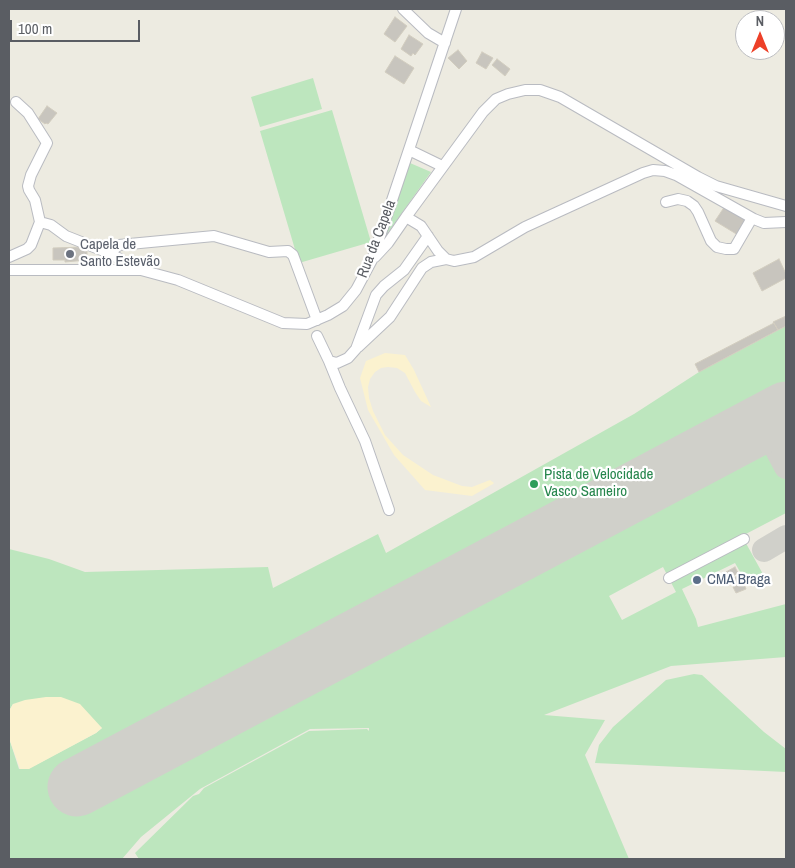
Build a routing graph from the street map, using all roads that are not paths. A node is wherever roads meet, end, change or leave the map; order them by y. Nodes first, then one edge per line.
1 (402, 9) edge
2 (456, 9) edge
3 (444, 43) junction
4 (16, 102) dead end
5 (409, 150) junction
6 (442, 166) junction
7 (666, 202) dead end
8 (786, 206) edge
9 (406, 217) junction
10 (752, 218) junction
11 (40, 222) junction
12 (786, 222) edge
13 (428, 236) junction
14 (109, 252) junction
15 (9, 257) edge
16 (446, 259) junction
17 (370, 263) junction
18 (9, 270) edge
19 (127, 270) junction
20 (317, 320) junction
21 (317, 336) dead end
22 (356, 349) junction
23 (329, 361) junction
24 (389, 510) dead end
25 (744, 539) dead end
26 (669, 578) dead end

1 - 3 street
2 - 3 street, Rua da Capela
3 - 5 street, Rua da Capela
4 - 11 street
5 - 6 street
5 - 17 street, Rua da Capela
6 - 8 street
6 - 9 street
7 - 10 street
9 - 13 street
9 - 17 street
10 - 12 street
10 - 16 street
11 - 14 street
11 - 15 street
13 - 16 street
13 - 22 street
14 - 19 street
14 - 20 street
16 - 22 street
17 - 20 street, Rua da Capela
18 - 19 street, Rua da Capela
19 - 20 street, Rua da Capela
21 - 23 street
22 - 23 street
23 - 24 street
25 - 26 street

